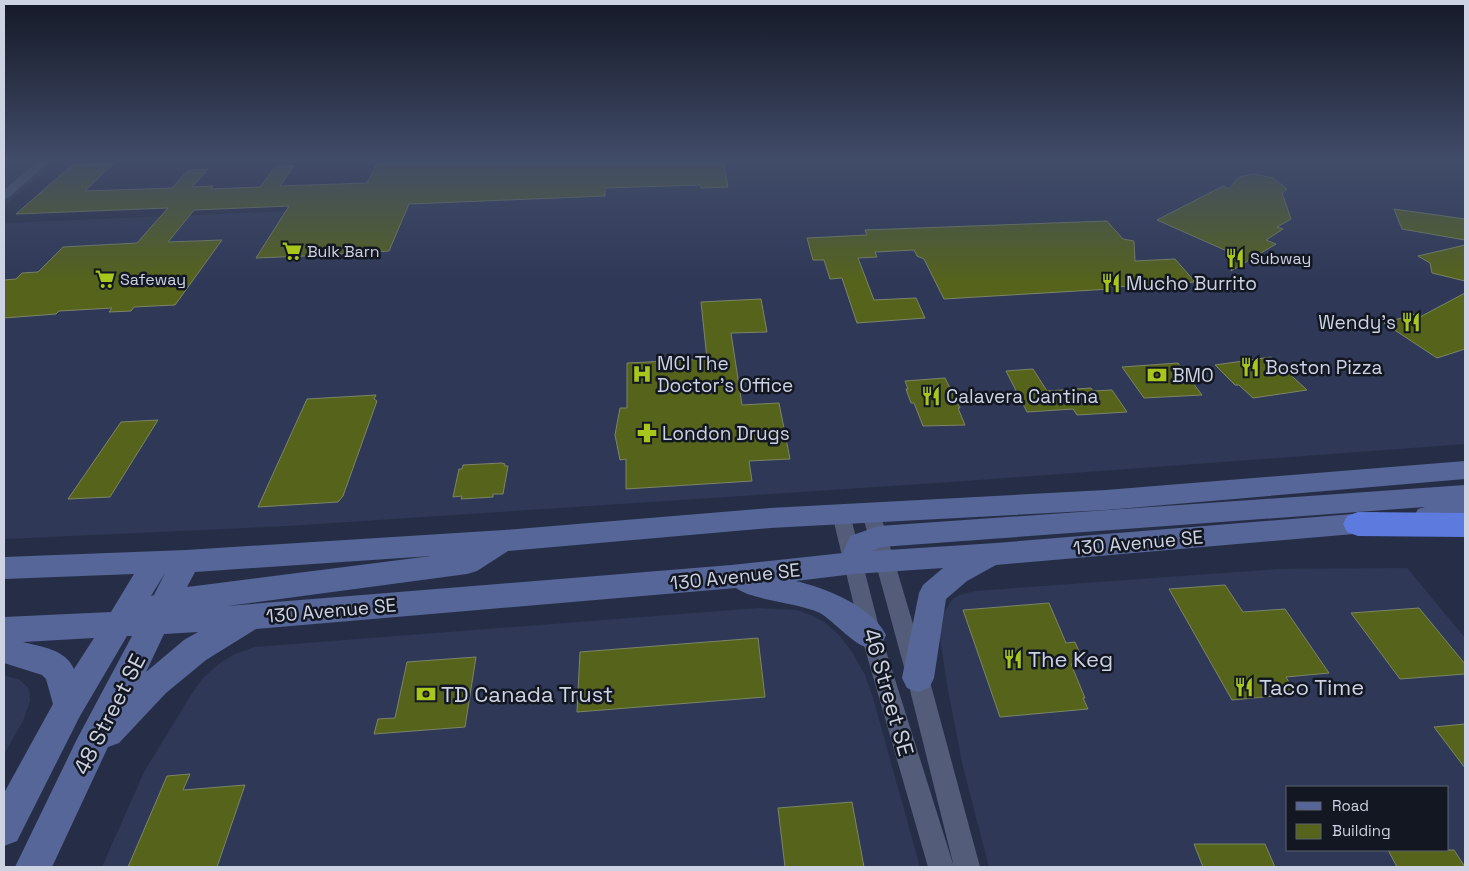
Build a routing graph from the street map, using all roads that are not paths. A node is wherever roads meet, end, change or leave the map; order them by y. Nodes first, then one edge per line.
1 (1465, 470) edge
2 (1465, 494) edge
3 (1465, 512) edge
4 (842, 514) junction
5 (1358, 524) junction
6 (1465, 525) edge
7 (879, 537) junction
8 (504, 541) junction
9 (996, 554) junction
10 (186, 561) junction
11 (157, 562) junction
12 (854, 563) junction
13 (4, 568) edge
14 (731, 577) junction
15 (160, 613) junction
16 (251, 617) junction
17 (119, 624) junction
18 (4, 630) edge
19 (871, 635) junction
20 (4, 650) edge
21 (918, 678) junction
22 (69, 705) junction
23 (89, 751) junction
24 (4, 828) edge
25 (33, 867) edge
26 (942, 867) edge
27 (966, 867) edge

1 - 7 main road, 130 Avenue SE
2 - 7 main road
3 - 5 main road, 130 Avenue SE
4 - 7 main road, 130 Avenue SE
4 - 8 main road, 130 Avenue SE
4 - 12 street, 46 Street SE
5 - 6 highway
5 - 9 main road, 130 Avenue SE
7 - 9 main road, 130 Avenue SE
7 - 12 main road, 130 Avenue SE
7 - 21 street, 46 Street SE
8 - 10 main road, 130 Avenue SE
8 - 15 main road
9 - 21 main road
10 - 11 main road, 130 Avenue SE
10 - 15 main road, 48 Street SE
11 - 13 main road, 130 Avenue SE
11 - 17 main road, 48 Street SE
12 - 14 main road, 130 Avenue SE
12 - 19 street, 46 Street SE
14 - 16 main road, 130 Avenue SE
14 - 19 main road
15 - 16 main road, 130 Avenue SE
15 - 17 main road, 130 Avenue SE
15 - 23 main road, 48 Street SE
16 - 23 main road
17 - 18 main road, 130 Avenue SE
17 - 22 main road, 48 Street SE
19 - 26 street, 46 Street SE
20 - 22 main road
21 - 27 street, 46 Street SE
22 - 24 main road, 48 Street SE
23 - 25 main road, 48 Street SE

